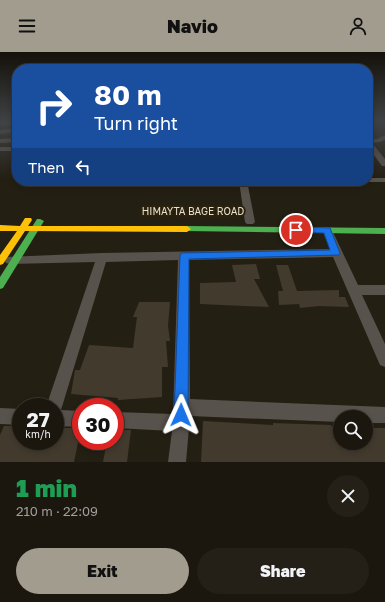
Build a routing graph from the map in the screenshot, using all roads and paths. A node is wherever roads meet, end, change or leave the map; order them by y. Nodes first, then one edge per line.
1 (0, 149) edge
2 (12, 149) edge
3 (373, 149) edge
4 (385, 164) edge
5 (373, 180) edge
6 (385, 180) edge
7 (244, 186) edge
8 (0, 220) edge
9 (250, 222) junction
10 (385, 223) edge
11 (25, 224) junction
12 (37, 224) junction
13 (0, 228) edge
14 (327, 230) junction
15 (385, 231) edge
16 (336, 253) junction
17 (184, 256) junction
18 (102, 257) junction
19 (16, 260) junction
20 (1, 261) edge
21 (0, 285) edge
22 (353, 290) junction
23 (385, 290) edge
24 (385, 360) edge
25 (57, 398) edge
26 (181, 415) junction
27 (385, 415) edge
28 (0, 416) edge
29 (12, 417) edge
30 (124, 419) edge
31 (177, 462) edge

1 - 2 street
3 - 4 street
5 - 6 street
7 - 9 street
8 - 11 main road, HIMAYTA BAGE ROAD
9 - 10 main road, HIMAYTA BAGE ROAD
9 - 12 main road, HIMAYTA BAGE ROAD
11 - 12 main road, HIMAYTA BAGE ROAD
11 - 13 main road
11 - 20 main road
12 - 14 main road
12 - 19 main road
14 - 15 main road
14 - 16 street
16 - 17 street
16 - 22 street
17 - 18 street
17 - 26 street
18 - 19 street
18 - 25 street
19 - 20 street
19 - 21 main road
22 - 23 street
22 - 24 street
26 - 27 street
26 - 30 street
26 - 31 street
28 - 29 street

